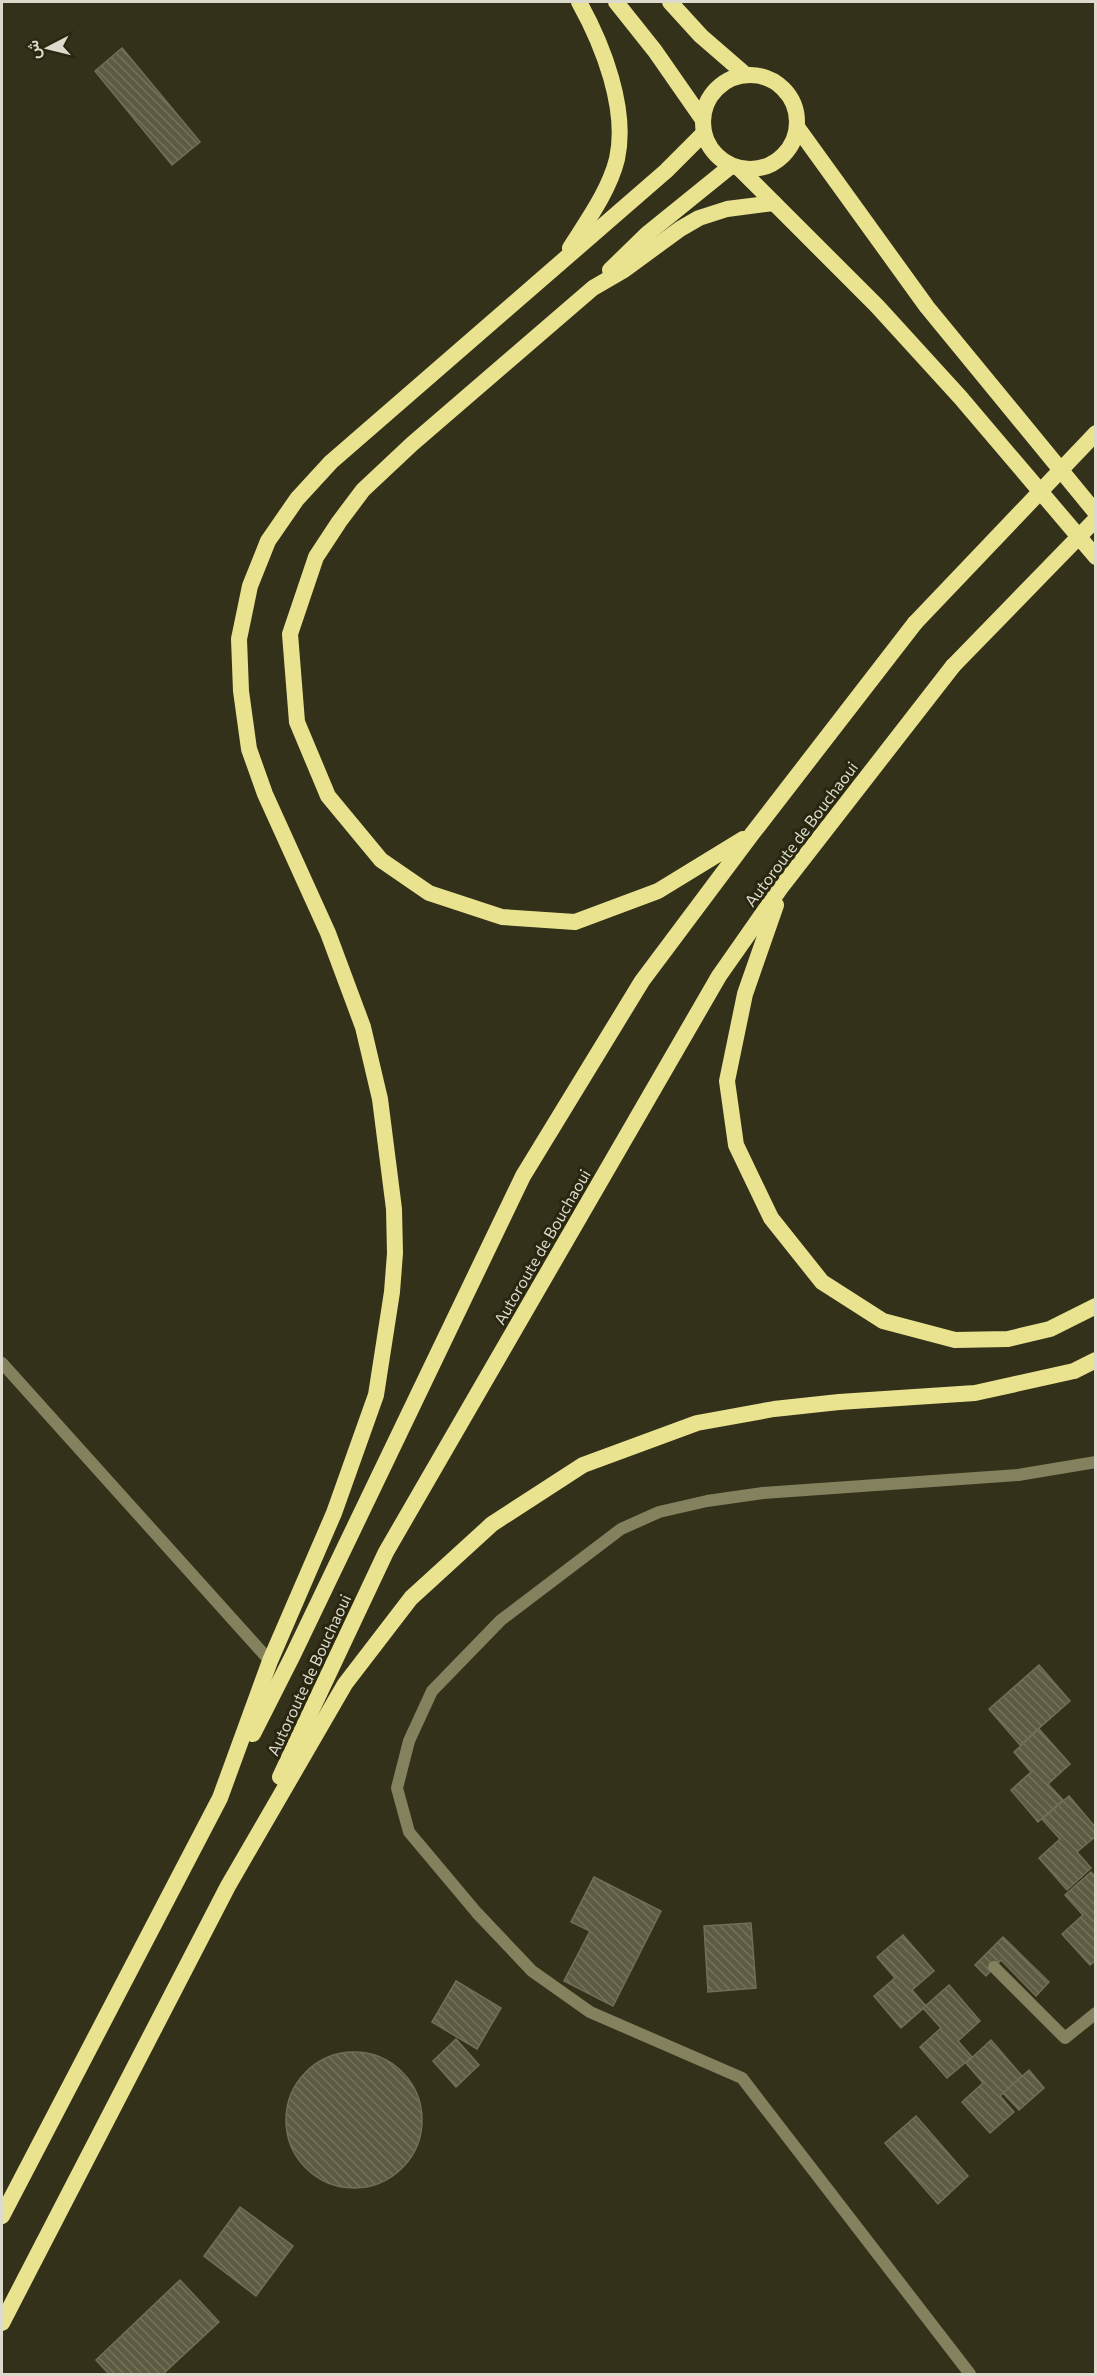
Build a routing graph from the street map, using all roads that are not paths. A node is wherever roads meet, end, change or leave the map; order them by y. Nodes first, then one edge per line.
1 (579, 2) edge
2 (616, 2) edge
3 (670, 2) edge
4 (746, 75) junction
5 (703, 127) junction
6 (797, 128) junction
7 (735, 168) junction
8 (774, 203) junction
9 (561, 262) junction
10 (592, 288) junction
11 (1095, 433) edge
12 (1095, 513) edge
13 (1095, 519) edge
14 (1095, 557) edge
15 (752, 834) junction
16 (782, 886) junction
17 (1095, 1306) edge
18 (1095, 1360) edge
19 (2, 1363) edge
20 (1095, 1462) edge
21 (270, 1661) junction
22 (220, 1798) junction
23 (228, 1886) junction
24 (994, 1967) dead end
25 (1095, 2013) edge
26 (2, 2216) edge
27 (2, 2324) edge
28 (970, 2374) edge

1 - 9 highway
2 - 5 highway
3 - 4 highway
4 - 5 highway
4 - 6 highway
5 - 7 highway
5 - 9 highway
6 - 7 highway
6 - 12 highway
7 - 8 highway
7 - 10 highway
8 - 10 highway
8 - 14 highway
9 - 21 highway
10 - 15 highway
11 - 15 highway, Autoroute de Bouchaoui, bridge
13 - 16 highway, Autoroute de Bouchaoui, bridge
15 - 22 highway, Autoroute de Bouchaoui
16 - 17 highway
16 - 23 highway, Autoroute de Bouchaoui
18 - 23 highway
19 - 21 street
20 - 28 street
21 - 22 highway
22 - 26 highway
23 - 27 highway
24 - 25 street

